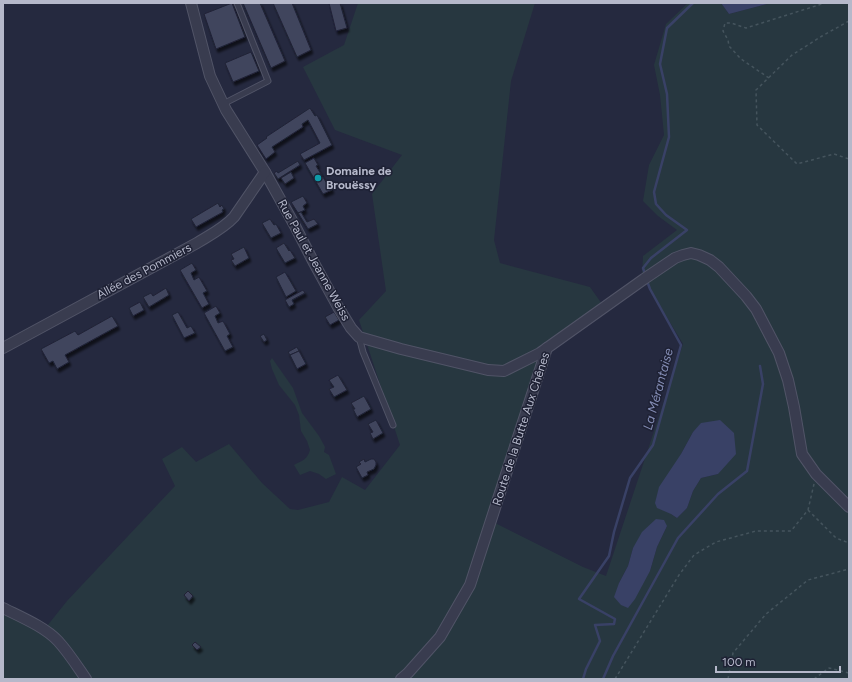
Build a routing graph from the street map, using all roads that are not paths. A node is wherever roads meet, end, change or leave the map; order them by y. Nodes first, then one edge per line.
1 (191, 3) edge
2 (237, 3) edge
3 (223, 104) junction
4 (265, 172) junction
5 (359, 337) junction
6 (3, 348) edge
7 (546, 348) junction
8 (393, 425) dead end
9 (849, 507) edge
10 (3, 608) edge
11 (86, 679) edge
12 (401, 679) edge

1 - 3 street, Rue Paul et Jeanne Weiss
2 - 3 lane
3 - 4 street, Rue Paul et Jeanne Weiss
4 - 5 street, Rue Paul et Jeanne Weiss
4 - 6 street, Allée des Pommiers
5 - 7 street
5 - 8 lane
7 - 9 street, Route de la Butte Aux Chênes
7 - 12 street, Route de la Butte Aux Chênes
10 - 11 street

